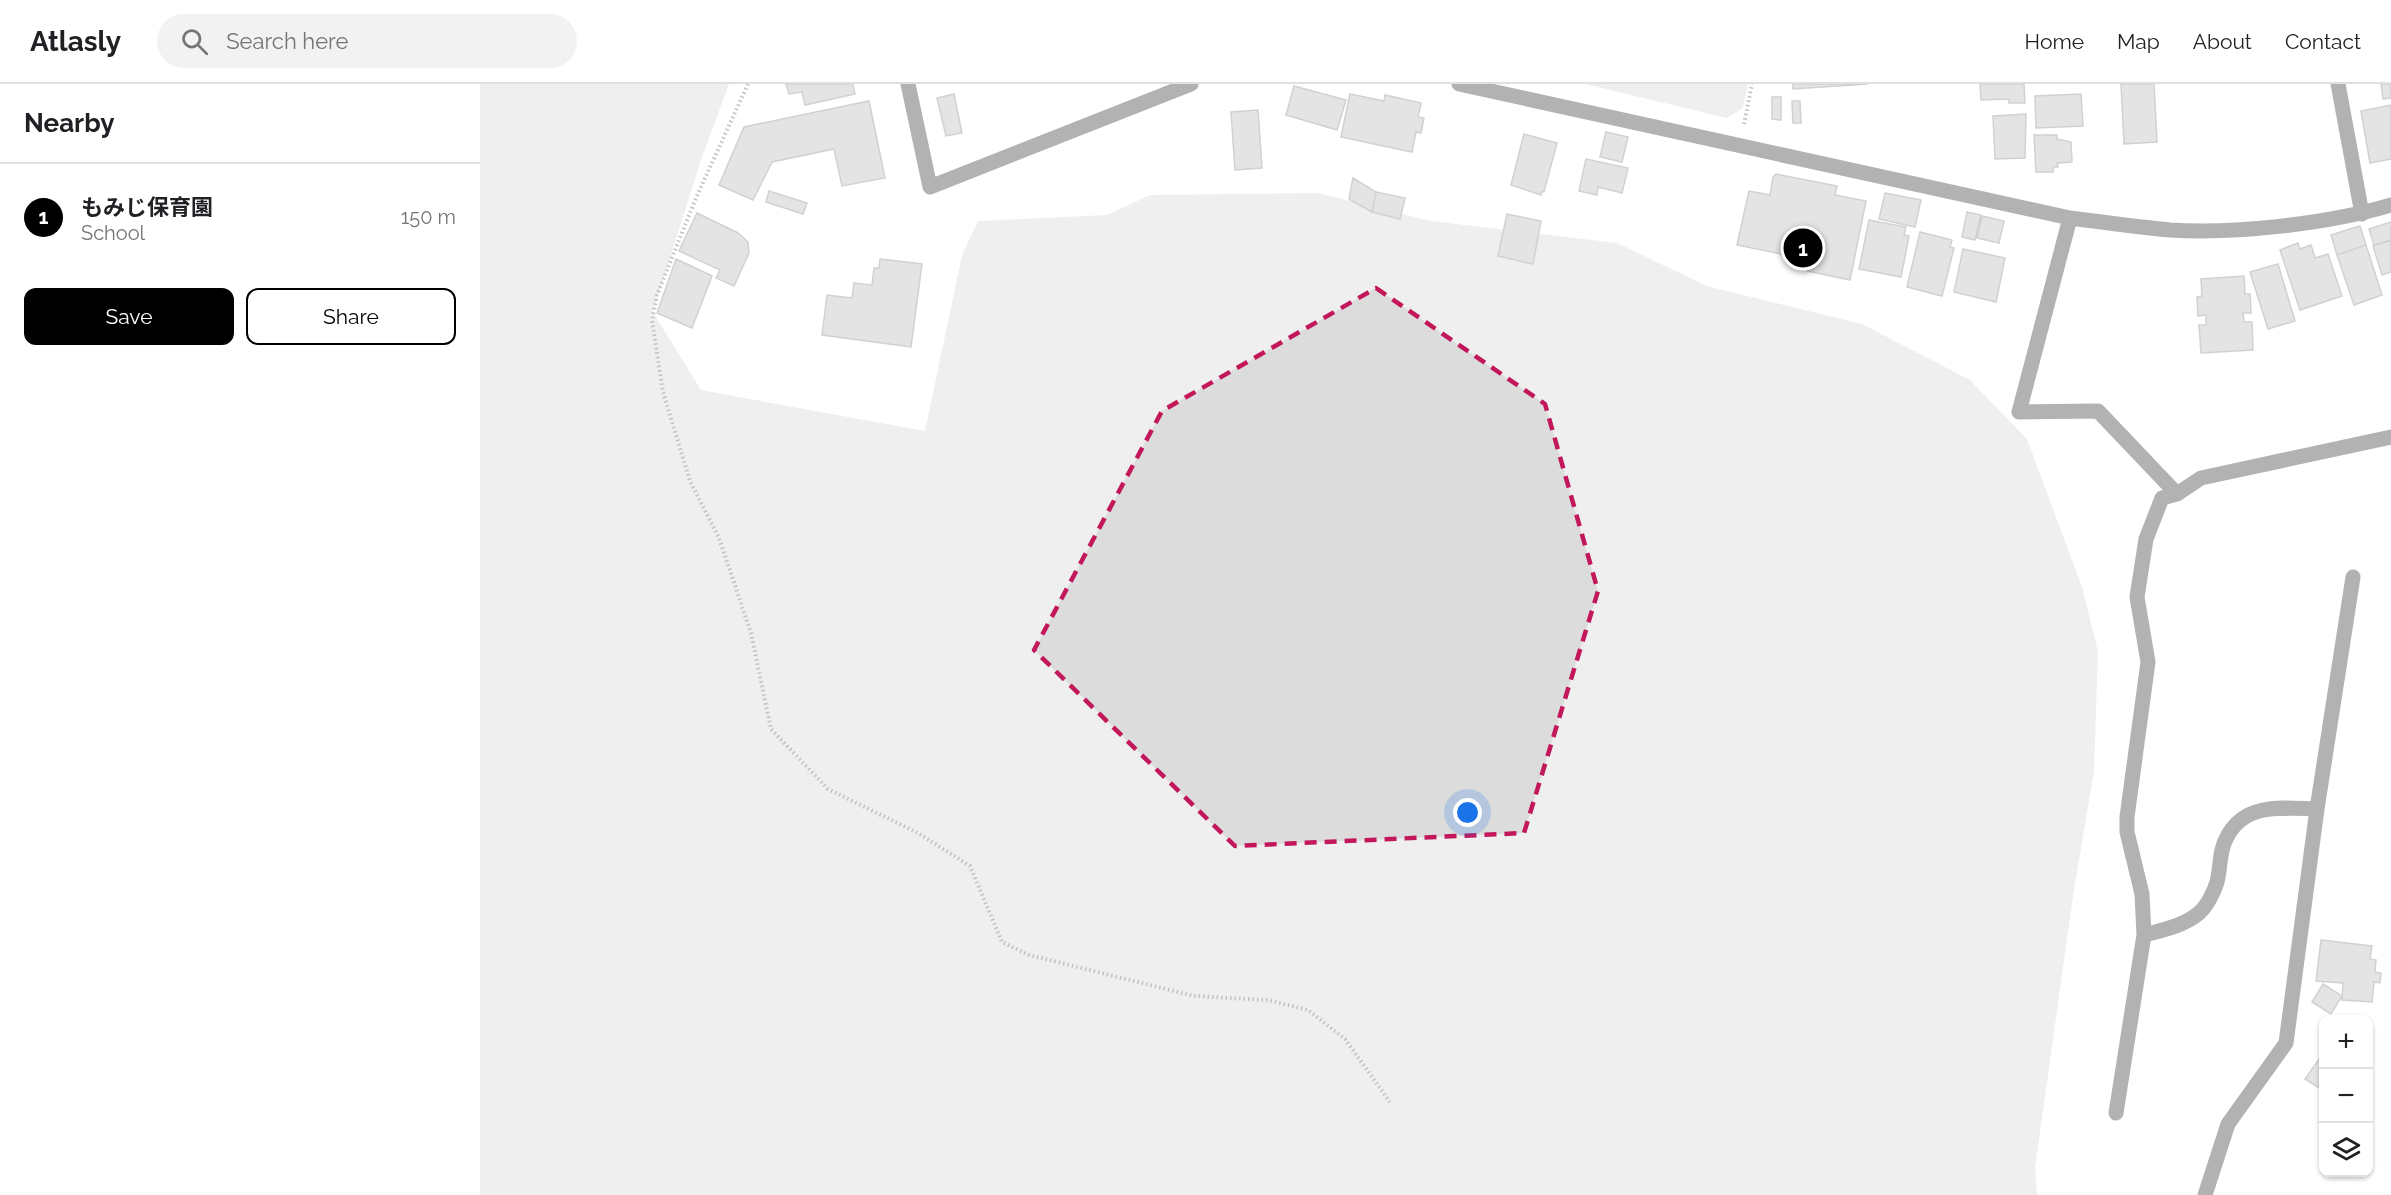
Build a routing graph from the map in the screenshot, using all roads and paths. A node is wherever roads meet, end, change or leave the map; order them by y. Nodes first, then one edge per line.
1 (748, 84) edge
2 (908, 84) edge
3 (1191, 84) edge
4 (1459, 84) edge
5 (1752, 84) edge
6 (2338, 84) edge
7 (1522, 91) edge
8 (1742, 146) junction
9 (2391, 205) edge
10 (2362, 214) junction
11 (2070, 218) junction
12 (2391, 436) edge
13 (2177, 494) junction
14 (2354, 577) dead end
15 (2317, 809) junction
16 (2144, 935) junction
17 (1390, 1102) dead end
18 (2116, 1113) dead end
19 (2205, 1195) edge

1 - 17 path
2 - 3 street
4 - 7 street
5 - 8 path
6 - 10 street
7 - 8 street
8 - 11 street
9 - 10 street
10 - 11 street
11 - 13 street
12 - 13 street
13 - 16 street
14 - 15 street
15 - 16 street
15 - 19 street
16 - 18 street

